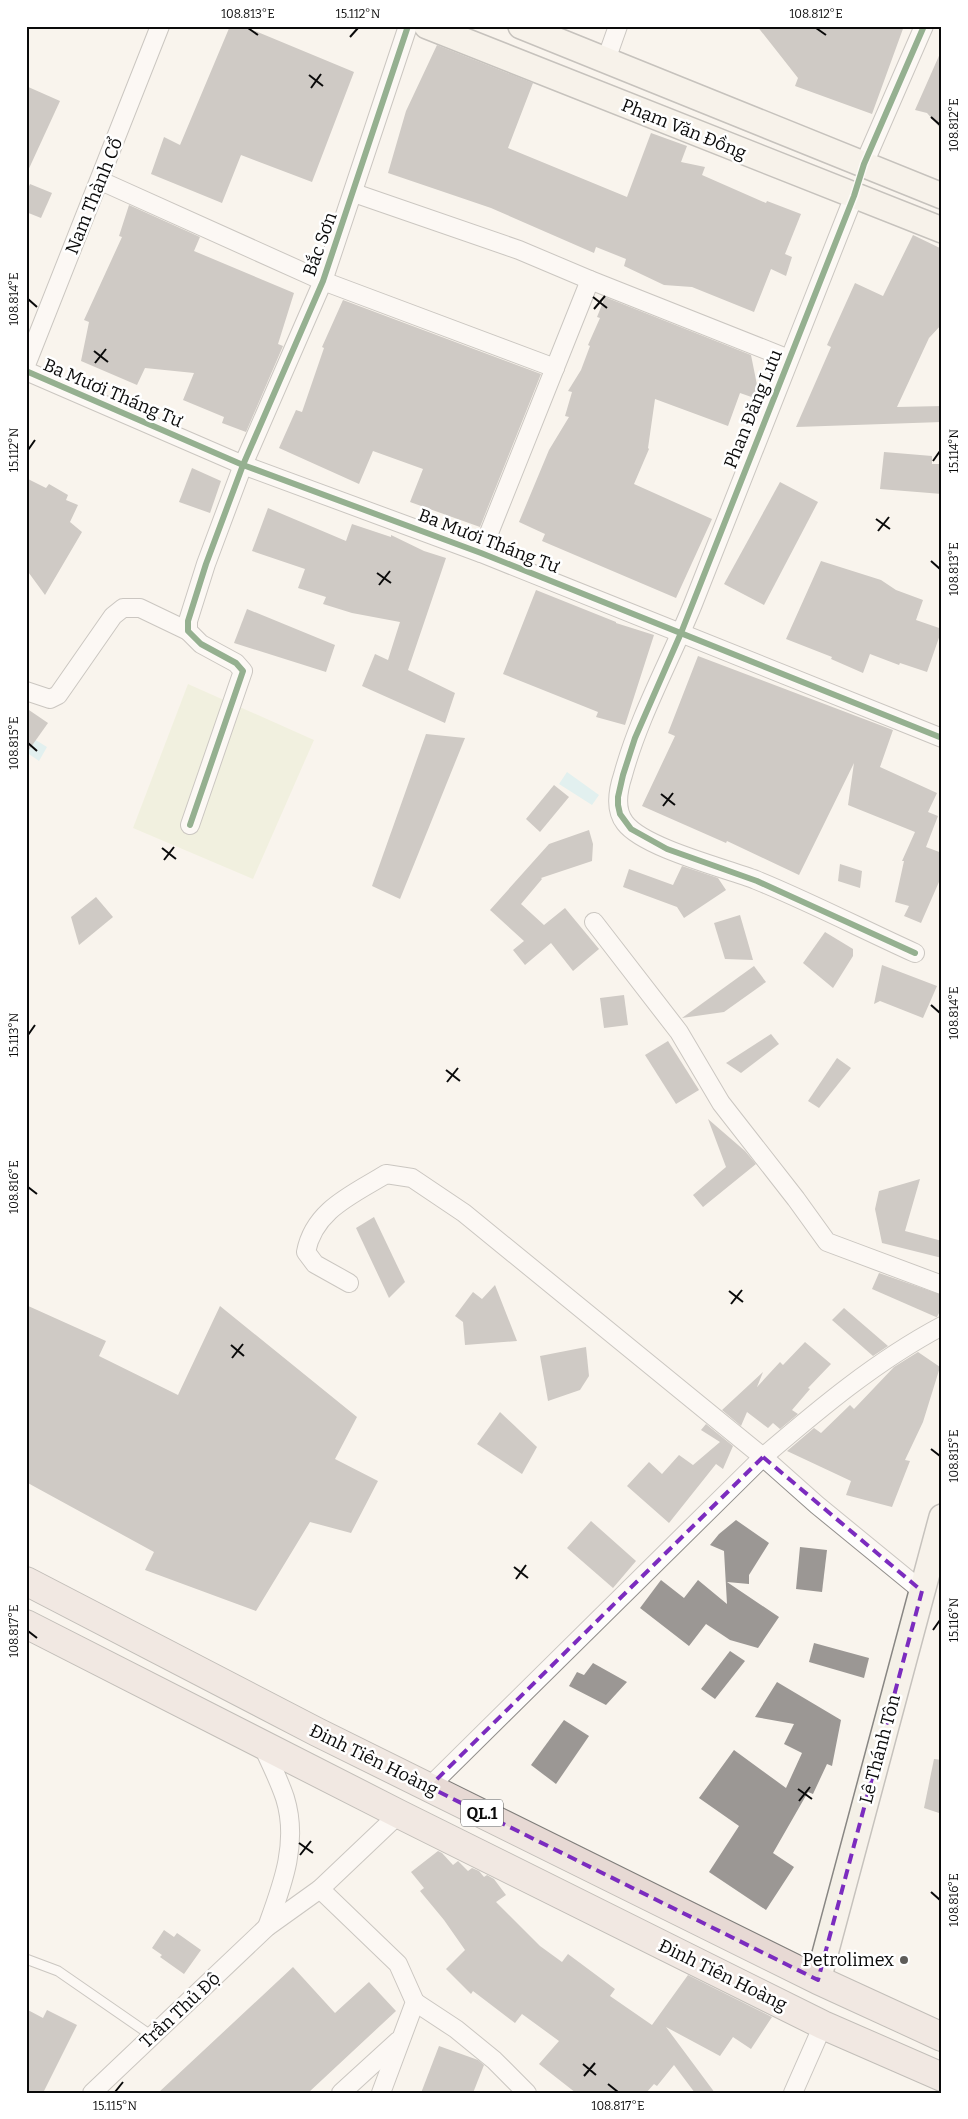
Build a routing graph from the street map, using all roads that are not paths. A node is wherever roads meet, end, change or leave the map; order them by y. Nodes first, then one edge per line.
1 (160, 26) edge
2 (408, 26) edge
3 (427, 26) edge
4 (521, 26) edge
5 (618, 26) edge
6 (924, 26) edge
7 (606, 60) junction
8 (596, 94) junction
9 (864, 164) junction
10 (100, 180) junction
11 (354, 193) junction
12 (854, 196) junction
13 (942, 196) edge
14 (942, 230) edge
15 (590, 280) junction
16 (323, 281) junction
17 (789, 359) junction
18 (26, 365) edge
19 (555, 368) junction
20 (26, 372) edge
21 (243, 465) junction
22 (481, 553) junction
23 (188, 631) junction
24 (681, 633) junction
25 (26, 691) edge
26 (942, 738) edge
27 (190, 825) dead end
28 (594, 922) dead end
29 (915, 953) dead end
30 (349, 1283) dead end
31 (942, 1285) edge
32 (942, 1326) edge
33 (763, 1457) junction
34 (942, 1517) edge
35 (26, 1581) edge
36 (922, 1591) junction
37 (26, 1624) edge
38 (262, 1745) junction
39 (428, 1787) junction
40 (399, 1814) junction
41 (320, 1889) junction
42 (267, 1927) junction
43 (26, 1959) edge
44 (818, 1980) junction
45 (415, 2002) junction
46 (823, 2025) junction
47 (152, 2036) junction
48 (942, 2037) edge
49 (400, 2039) junction
50 (942, 2076) edge
51 (92, 2093) edge
52 (341, 2093) edge
53 (381, 2093) edge
54 (527, 2093) edge
55 (793, 2093) edge

1 - 10 street, Nam Thành Cổ
2 - 11 street, Bắc Sơn
3 - 8 street, Phạm Văn Đồng
4 - 7 street, Phạm Văn Đồng
5 - 7 street
6 - 9 street
7 - 8 street
7 - 9 street, Phạm Văn Đồng
8 - 12 street, Phạm Văn Đồng
9 - 12 street
9 - 13 street, Phạm Văn Đồng
10 - 16 street
10 - 18 street, Nam Thành Cổ
11 - 15 street
11 - 16 street, Bắc Sơn
12 - 14 street, Phạm Văn Đồng
12 - 17 street, Phan Đăng Lưu
15 - 17 street
15 - 19 street
16 - 19 street
16 - 21 street, Bắc Sơn
17 - 24 street, Phan Đăng Lưu
19 - 22 street
20 - 21 street, Ba Mươi Tháng Tư
21 - 22 street, Ba Mươi Tháng Tư
21 - 23 street, Bắc Sơn
22 - 24 street, Ba Mươi Tháng Tư
23 - 25 street
23 - 27 street
24 - 26 street, Ba Mươi Tháng Tư
24 - 29 street, Phan Đăng Lưu
28 - 31 street
30 - 33 street
32 - 33 street
33 - 36 street
33 - 39 street
34 - 36 street, Lê Thánh Tôn
35 - 39 highway, Đinh Tiên Hoàng / QL.1
36 - 44 street, Lê Thánh Tôn
37 - 38 highway, Đinh Tiên Hoàng / QL.1
38 - 40 highway, Đinh Tiên Hoàng / QL.1
38 - 42 street
39 - 44 highway, Đinh Tiên Hoàng / QL.1
40 - 41 street, Trần Thủ Độ
40 - 46 highway, Đinh Tiên Hoàng / QL.1
41 - 42 street, Trần Thủ Độ
41 - 45 street
42 - 47 street, Trần Thủ Độ
43 - 47 lane
44 - 46 highway
44 - 48 highway, Đinh Tiên Hoàng / QL.1
45 - 49 street
45 - 54 street
46 - 50 highway, Đinh Tiên Hoàng / QL.1
46 - 55 street
47 - 51 street, Trần Thủ Độ
49 - 52 street
49 - 53 street

